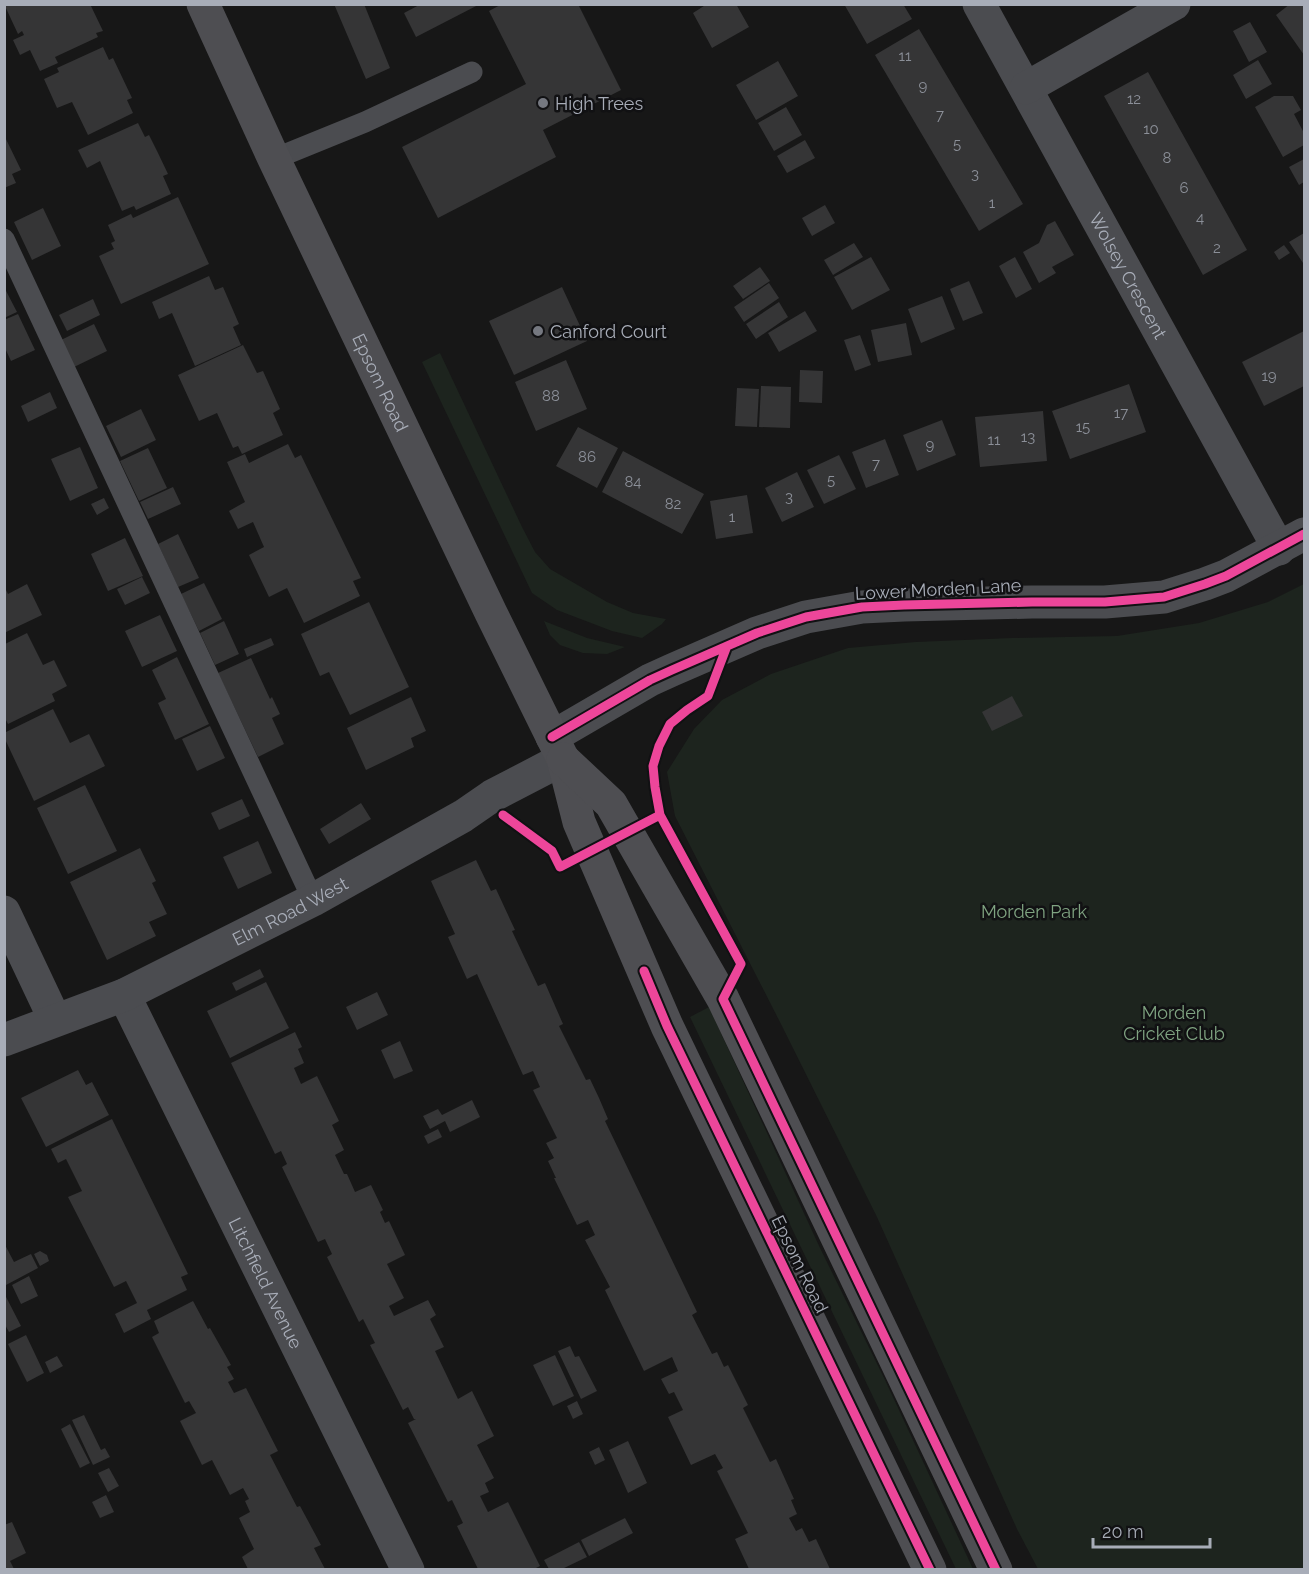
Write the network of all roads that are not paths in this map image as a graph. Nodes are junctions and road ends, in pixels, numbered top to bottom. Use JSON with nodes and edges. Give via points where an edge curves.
{"nodes":[{"id":1,"x":203,"y":4,"type":"edge"},
{"id":2,"x":979,"y":4,"type":"edge"},
{"id":3,"x":1174,"y":4,"type":"edge"},
{"id":4,"x":472,"y":72,"type":"dead end"},
{"id":5,"x":1026,"y":88,"type":"junction"},
{"id":6,"x":274,"y":159,"type":"junction"},
{"id":7,"x":4,"y":239,"type":"edge"},
{"id":8,"x":1292,"y":541,"type":"edge"},
{"id":9,"x":557,"y":748,"type":"junction"},
{"id":10,"x":313,"y":900,"type":"junction"},
{"id":11,"x":4,"y":912,"type":"edge"},
{"id":12,"x":124,"y":996,"type":"junction"},
{"id":13,"x":55,"y":1020,"type":"junction"},
{"id":14,"x":4,"y":1040,"type":"edge"},
{"id":15,"x":408,"y":1569,"type":"edge"},
{"id":16,"x":930,"y":1569,"type":"edge"},
{"id":17,"x":996,"y":1569,"type":"edge"}],
"edges":[{"from":1,"to":6,"type":"highway","name":"Epsom Road"},
{"from":2,"to":5,"type":"street","name":"Wolsey Crescent"},
{"from":3,"to":5,"type":"street"},
{"from":4,"to":6,"type":"lane"},
{"from":5,"to":8,"type":"street","name":"Wolsey Crescent"},
{"from":6,"to":9,"type":"highway","name":"Epsom Road"},
{"from":7,"to":10,"type":"lane"},
{"from":8,"to":9,"type":"street","name":"Lower Morden Lane","via":[[1226,576],[1164,597],[1105,602],[904,604],[806,617],[757,633],[650,680]]},
{"from":9,"to":10,"type":"street","name":"Elm Road West","via":[[463,816]]},
{"from":9,"to":16,"type":"highway","name":"Epsom Road","via":[[579,822],[667,1026]]},
{"from":9,"to":17,"type":"highway","name":"Epsom Road","via":[[611,804],[723,999]]},
{"from":10,"to":12,"type":"street","name":"Elm Road West"},
{"from":11,"to":13,"type":"street"},
{"from":12,"to":13,"type":"street","name":"Elm Road West"},
{"from":12,"to":15,"type":"street","name":"Litchfield Avenue"},
{"from":13,"to":14,"type":"street","name":"Elm Road West"}]}
